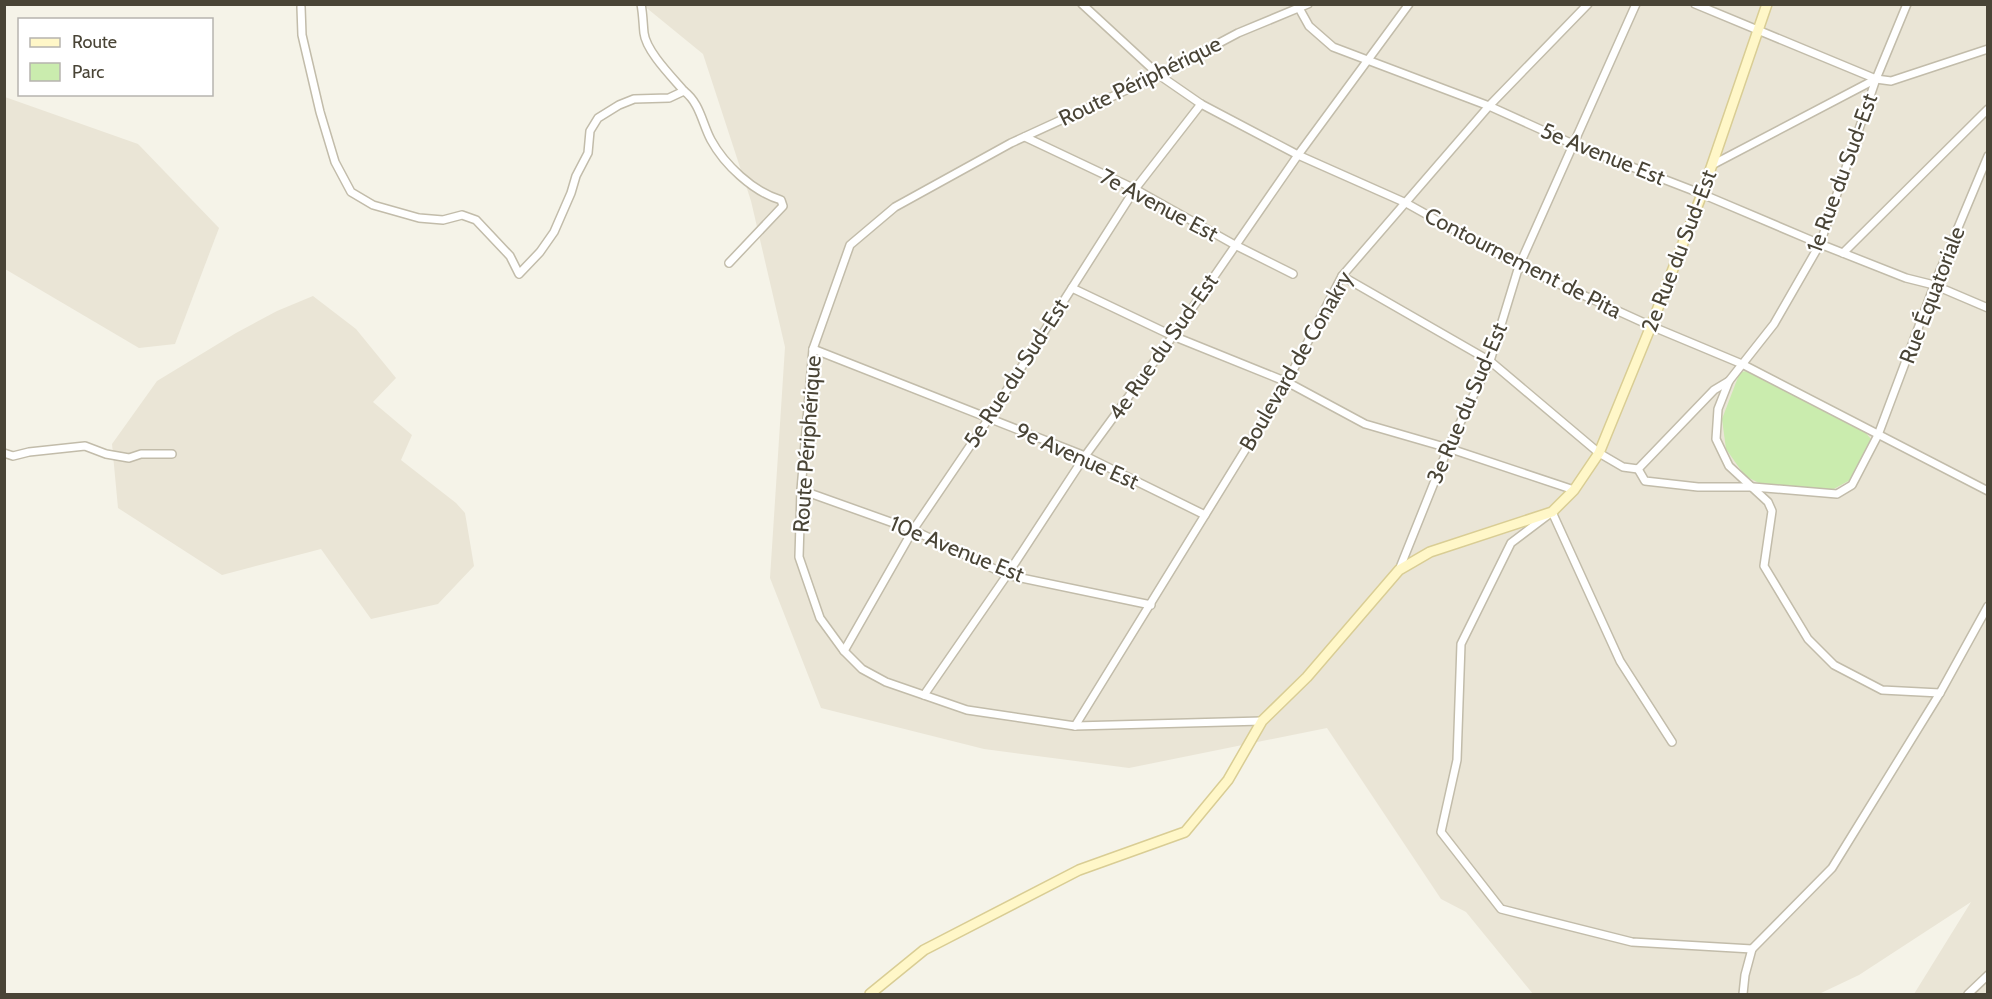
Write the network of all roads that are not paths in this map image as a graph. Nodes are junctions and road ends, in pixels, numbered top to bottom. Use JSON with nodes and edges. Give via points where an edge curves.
{"nodes":[{"id":1,"x":641,"y":4,"type":"edge"},
{"id":2,"x":1082,"y":4,"type":"edge"},
{"id":3,"x":1308,"y":4,"type":"edge"},
{"id":4,"x":1409,"y":4,"type":"edge"},
{"id":5,"x":1588,"y":4,"type":"edge"},
{"id":6,"x":1636,"y":4,"type":"edge"},
{"id":7,"x":1695,"y":4,"type":"edge"},
{"id":8,"x":1767,"y":4,"type":"edge"},
{"id":9,"x":1907,"y":4,"type":"edge"},
{"id":10,"x":301,"y":7,"type":"dead end"},
{"id":11,"x":1299,"y":8,"type":"junction"},
{"id":12,"x":1757,"y":31,"type":"junction"},
{"id":13,"x":1988,"y":49,"type":"edge"},
{"id":14,"x":1369,"y":60,"type":"junction"},
{"id":15,"x":1159,"y":75,"type":"junction"},
{"id":16,"x":1876,"y":79,"type":"junction"},
{"id":17,"x":684,"y":91,"type":"junction"},
{"id":18,"x":1201,"y":104,"type":"junction"},
{"id":19,"x":1490,"y":106,"type":"junction"},
{"id":20,"x":1988,"y":109,"type":"edge"},
{"id":21,"x":1025,"y":137,"type":"junction"},
{"id":22,"x":1575,"y":145,"type":"junction"},
{"id":23,"x":1298,"y":155,"type":"junction"},
{"id":24,"x":1988,"y":156,"type":"edge"},
{"id":25,"x":1712,"y":165,"type":"junction"},
{"id":26,"x":1135,"y":189,"type":"junction"},
{"id":27,"x":1702,"y":194,"type":"junction"},
{"id":28,"x":1406,"y":203,"type":"junction"},
{"id":29,"x":1820,"y":244,"type":"junction"},
{"id":30,"x":1235,"y":245,"type":"junction"},
{"id":31,"x":1843,"y":254,"type":"junction"},
{"id":32,"x":729,"y":263,"type":"dead end"},
{"id":33,"x":1520,"y":266,"type":"junction"},
{"id":34,"x":1293,"y":274,"type":"dead end"},
{"id":35,"x":1342,"y":276,"type":"junction"},
{"id":36,"x":1934,"y":285,"type":"junction"},
{"id":37,"x":1072,"y":288,"type":"junction"},
{"id":38,"x":1988,"y":308,"type":"edge"},
{"id":39,"x":1651,"y":326,"type":"junction"},
{"id":40,"x":1173,"y":336,"type":"junction"},
{"id":41,"x":813,"y":349,"type":"junction"},
{"id":42,"x":1490,"y":361,"type":"junction"},
{"id":43,"x":1742,"y":364,"type":"junction"},
{"id":44,"x":1729,"y":381,"type":"junction"},
{"id":45,"x":1287,"y":382,"type":"junction"},
{"id":46,"x":989,"y":418,"type":"junction"},
{"id":47,"x":1878,"y":435,"type":"junction"},
{"id":48,"x":1448,"y":448,"type":"junction"},
{"id":49,"x":4,"y":453,"type":"edge"},
{"id":50,"x":172,"y":453,"type":"dead end"},
{"id":51,"x":1599,"y":453,"type":"junction"},
{"id":52,"x":1085,"y":456,"type":"junction"},
{"id":53,"x":1638,"y":469,"type":"junction"},
{"id":54,"x":1753,"y":487,"type":"junction"},
{"id":55,"x":801,"y":490,"type":"junction"},
{"id":56,"x":1574,"y":490,"type":"junction"},
{"id":57,"x":1988,"y":491,"type":"edge"},
{"id":58,"x":1552,"y":512,"type":"junction"},
{"id":59,"x":1205,"y":515,"type":"junction"},
{"id":60,"x":913,"y":530,"type":"junction"},
{"id":61,"x":1399,"y":570,"type":"junction"},
{"id":62,"x":1007,"y":575,"type":"junction"},
{"id":63,"x":1151,"y":605,"type":"junction"},
{"id":64,"x":1988,"y":606,"type":"edge"},
{"id":65,"x":844,"y":651,"type":"junction"},
{"id":66,"x":1940,"y":693,"type":"junction"},
{"id":67,"x":924,"y":695,"type":"junction"},
{"id":68,"x":1262,"y":721,"type":"junction"},
{"id":69,"x":1075,"y":726,"type":"junction"},
{"id":70,"x":1672,"y":742,"type":"dead end"},
{"id":71,"x":1752,"y":949,"type":"junction"},
{"id":72,"x":1988,"y":975,"type":"edge"},
{"id":73,"x":870,"y":994,"type":"edge"},
{"id":74,"x":1743,"y":994,"type":"edge"},
{"id":75,"x":1968,"y":994,"type":"edge"}],
"edges":[{"from":1,"to":17,"type":"street","via":[[647,44]]},
{"from":2,"to":15,"type":"street","name":"Contournement de Pita"},
{"from":3,"to":11,"type":"street","name":"Route Périphérique"},
{"from":4,"to":14,"type":"street","name":"4e Rue du Sud-Est"},
{"from":5,"to":19,"type":"street","name":"Boulevard de Conakry"},
{"from":6,"to":22,"type":"street","name":"3e Rue du Sud-Est"},
{"from":7,"to":12,"type":"street"},
{"from":8,"to":12,"type":"street","name":"2e Rue du Sud-Est"},
{"from":9,"to":16,"type":"street","name":"1e Rue du Sud-Est"},
{"from":10,"to":17,"type":"street","via":[[302,35],[320,112],[335,162],[351,192],[373,205],[419,218],[443,220],[462,215],[476,220],[510,256],[519,274],[554,232],[588,153],[590,131],[598,118],[634,99],[669,98]]},
{"from":11,"to":14,"type":"street","name":"5e Avenue Est","via":[[1309,26],[1333,47]]},
{"from":11,"to":15,"type":"street","name":"Route Périphérique","via":[[1238,33]]},
{"from":12,"to":16,"type":"street"},
{"from":12,"to":25,"type":"street","name":"2e Rue du Sud-Est"},
{"from":13,"to":16,"type":"street","via":[[1892,81]]},
{"from":14,"to":19,"type":"street","name":"5e Avenue Est"},
{"from":14,"to":23,"type":"street","name":"4e Rue du Sud-Est"},
{"from":15,"to":18,"type":"street","name":"Contournement de Pita"},
{"from":15,"to":21,"type":"street","name":"Route Périphérique"},
{"from":16,"to":25,"type":"street"},
{"from":16,"to":29,"type":"street","name":"1e Rue du Sud-Est"},
{"from":17,"to":32,"type":"street","via":[[700,113],[711,140],[731,166],[763,192],[781,200],[783,206]]},
{"from":18,"to":23,"type":"street","name":"Contournement de Pita"},
{"from":18,"to":26,"type":"street","name":"5e Rue du Sud-Est"},
{"from":19,"to":22,"type":"street","name":"5e Avenue Est"},
{"from":19,"to":28,"type":"street","name":"Boulevard de Conakry"},
{"from":20,"to":31,"type":"street"},
{"from":21,"to":26,"type":"street","name":"7e Avenue Est"},
{"from":21,"to":41,"type":"street","name":"Route Périphérique","via":[[895,207],[850,244]]},
{"from":22,"to":27,"type":"street","name":"5e Avenue Est"},
{"from":22,"to":33,"type":"street","name":"3e Rue du Sud-Est"},
{"from":23,"to":28,"type":"street","name":"Contournement de Pita"},
{"from":23,"to":30,"type":"street","name":"4e Rue du Sud-Est"},
{"from":24,"to":36,"type":"street","name":"Rue Équatoriale"},
{"from":25,"to":27,"type":"street","name":"2e Rue du Sud-Est"},
{"from":26,"to":30,"type":"street","name":"7e Avenue Est"},
{"from":26,"to":37,"type":"street","name":"5e Rue du Sud-Est"},
{"from":27,"to":29,"type":"street","name":"5e Avenue Est"},
{"from":27,"to":39,"type":"street","name":"2e Rue du Sud-Est"},
{"from":28,"to":33,"type":"street","name":"Contournement de Pita"},
{"from":28,"to":35,"type":"street","name":"Boulevard de Conakry"},
{"from":29,"to":31,"type":"street","name":"5e Avenue Est"},
{"from":29,"to":43,"type":"street","name":"1e Rue du Sud-Est","via":[[1774,324]]},
{"from":30,"to":34,"type":"street","name":"7e Avenue Est"},
{"from":30,"to":40,"type":"street","name":"4e Rue du Sud-Est"},
{"from":31,"to":36,"type":"street","name":"5e Avenue Est"},
{"from":33,"to":39,"type":"street","name":"Contournement de Pita"},
{"from":33,"to":42,"type":"street","name":"3e Rue du Sud-Est"},
{"from":35,"to":42,"type":"street"},
{"from":35,"to":45,"type":"street","name":"Boulevard de Conakry"},
{"from":36,"to":38,"type":"street","name":"5e Avenue Est"},
{"from":36,"to":47,"type":"street","name":"Rue Équatoriale"},
{"from":37,"to":40,"type":"street"},
{"from":37,"to":46,"type":"street","name":"5e Rue du Sud-Est"},
{"from":39,"to":43,"type":"street","name":"Contournement de Pita"},
{"from":39,"to":51,"type":"street","name":"2e Rue du Sud-Est"},
{"from":40,"to":45,"type":"street"},
{"from":40,"to":52,"type":"street","name":"4e Rue du Sud-Est"},
{"from":41,"to":46,"type":"street","name":"9e Avenue Est"},
{"from":41,"to":55,"type":"street","name":"Route Périphérique"},
{"from":42,"to":48,"type":"street","name":"3e Rue du Sud-Est"},
{"from":42,"to":51,"type":"street"},
{"from":43,"to":44,"type":"street","name":"1e Rue du Sud-Est"},
{"from":43,"to":47,"type":"street","name":"Contournement de Pita"},
{"from":44,"to":53,"type":"street","via":[[1714,390]]},
{"from":44,"to":54,"type":"street","name":"1e Rue du Sud-Est","via":[[1718,409],[1716,439],[1729,466]]},
{"from":45,"to":48,"type":"street","via":[[1365,424]]},
{"from":45,"to":59,"type":"street","name":"Boulevard de Conakry"},
{"from":46,"to":52,"type":"street","name":"9e Avenue Est"},
{"from":46,"to":60,"type":"street","name":"5e Rue du Sud-Est"},
{"from":47,"to":54,"type":"street","name":"Rue Équatoriale","via":[[1852,485],[1837,494]]},
{"from":47,"to":57,"type":"street","name":"Contournement de Pita"},
{"from":48,"to":56,"type":"street"},
{"from":48,"to":61,"type":"street","name":"3e Rue du Sud-Est"},
{"from":49,"to":50,"type":"street","via":[[13,456],[85,446],[129,458]]},
{"from":51,"to":53,"type":"street","via":[[1623,467]]},
{"from":51,"to":56,"type":"street","name":"2e Rue du Sud-Est"},
{"from":52,"to":59,"type":"street","name":"9e Avenue Est"},
{"from":52,"to":62,"type":"street","name":"4e Rue du Sud-Est"},
{"from":53,"to":54,"type":"street","name":"Rue Équatoriale","via":[[1645,481],[1698,488]]},
{"from":54,"to":66,"type":"street","name":"1e Rue du Sud-Est","via":[[1772,511],[1764,566],[1808,639],[1834,665],[1881,690]]},
{"from":55,"to":60,"type":"street","name":"10e Avenue Est"},
{"from":55,"to":65,"type":"street","name":"Route Périphérique","via":[[800,557],[820,618]]},
{"from":56,"to":58,"type":"street","name":"2e Rue du Sud-Est"},
{"from":58,"to":61,"type":"street","via":[[1430,552]]},
{"from":58,"to":70,"type":"street","via":[[1620,661]]},
{"from":58,"to":71,"type":"street","via":[[1511,543],[1461,644],[1457,760],[1441,832],[1501,909],[1632,942]]},
{"from":59,"to":63,"type":"street","name":"Boulevard de Conakry"},
{"from":60,"to":62,"type":"street","name":"10e Avenue Est"},
{"from":60,"to":65,"type":"street","name":"5e Rue du Sud-Est"},
{"from":61,"to":68,"type":"street","via":[[1308,677]]},
{"from":62,"to":63,"type":"street","name":"10e Avenue Est"},
{"from":62,"to":67,"type":"street","name":"4e Rue du Sud-Est"},
{"from":63,"to":69,"type":"street","name":"Boulevard de Conakry"},
{"from":64,"to":66,"type":"street"},
{"from":65,"to":67,"type":"street","name":"Route Périphérique","via":[[862,669]]},
{"from":66,"to":71,"type":"street","via":[[1832,868]]},
{"from":67,"to":69,"type":"street","name":"Route Périphérique","via":[[967,710]]},
{"from":68,"to":69,"type":"street","name":"Route Périphérique"},
{"from":68,"to":73,"type":"street","via":[[1228,780],[1185,832],[1079,870],[934,944]]},
{"from":71,"to":74,"type":"street"},
{"from":72,"to":75,"type":"street"}]}
